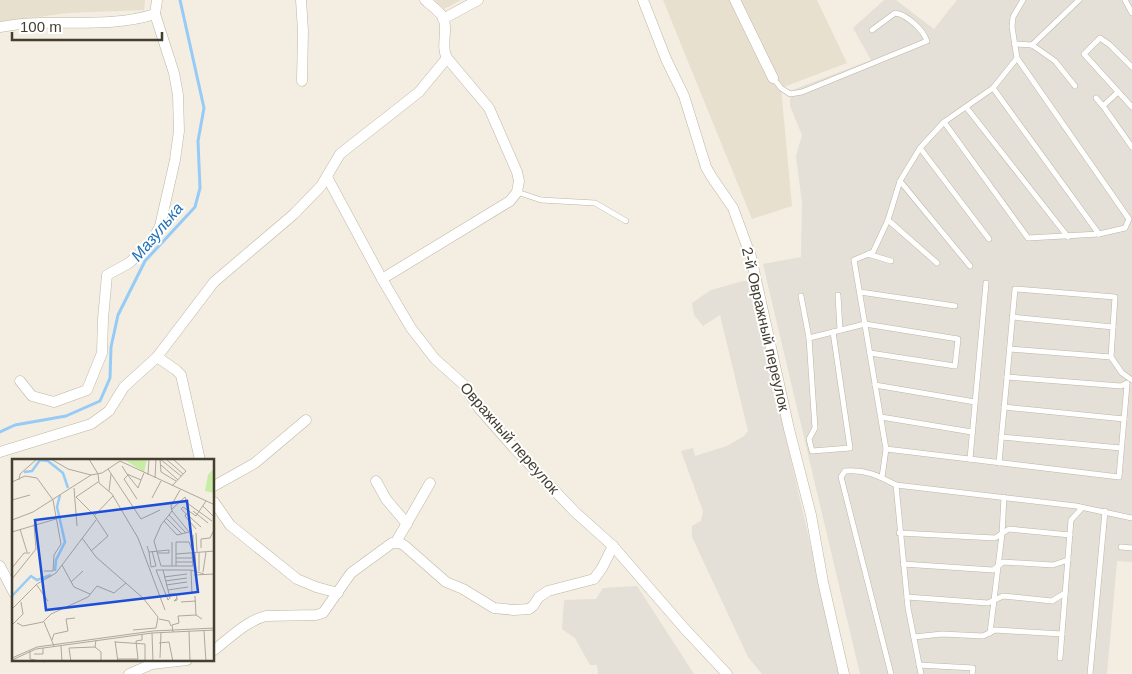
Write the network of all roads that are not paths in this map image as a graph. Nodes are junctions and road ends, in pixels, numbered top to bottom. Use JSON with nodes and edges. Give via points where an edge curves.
{"nodes":[{"id":1,"x":157,"y":0,"type":"edge"},
{"id":2,"x":301,"y":0,"type":"edge"},
{"id":3,"x":425,"y":0,"type":"edge"},
{"id":4,"x":478,"y":0,"type":"edge"},
{"id":5,"x":643,"y":0,"type":"edge"},
{"id":6,"x":735,"y":0,"type":"edge"},
{"id":7,"x":1023,"y":0,"type":"edge"},
{"id":8,"x":1079,"y":0,"type":"edge"},
{"id":9,"x":1125,"y":0,"type":"edge"},
{"id":10,"x":1132,"y":12,"type":"edge"},
{"id":11,"x":155,"y":14,"type":"junction"},
{"id":12,"x":443,"y":19,"type":"junction"},
{"id":13,"x":0,"y":27,"type":"edge"},
{"id":14,"x":872,"y":30,"type":"dead end"},
{"id":15,"x":1014,"y":44,"type":"junction"},
{"id":16,"x":1032,"y":46,"type":"junction"},
{"id":17,"x":447,"y":58,"type":"junction"},
{"id":18,"x":1017,"y":58,"type":"junction"},
{"id":19,"x":1132,"y":67,"type":"edge"},
{"id":20,"x":774,"y":78,"type":"joint"},
{"id":21,"x":302,"y":81,"type":"dead end"},
{"id":22,"x":1074,"y":86,"type":"dead end"},
{"id":23,"x":993,"y":88,"type":"junction"},
{"id":24,"x":1118,"y":92,"type":"junction"},
{"id":25,"x":1096,"y":98,"type":"dead end"},
{"id":26,"x":966,"y":106,"type":"junction"},
{"id":27,"x":1103,"y":106,"type":"junction"},
{"id":28,"x":1132,"y":107,"type":"edge"},
{"id":29,"x":944,"y":122,"type":"junction"},
{"id":30,"x":1132,"y":147,"type":"edge"},
{"id":31,"x":920,"y":148,"type":"junction"},
{"id":32,"x":327,"y":177,"type":"junction"},
{"id":33,"x":900,"y":181,"type":"junction"},
{"id":34,"x":518,"y":192,"type":"junction"},
{"id":35,"x":888,"y":220,"type":"junction"},
{"id":36,"x":626,"y":221,"type":"dead end"},
{"id":37,"x":1099,"y":234,"type":"junction"},
{"id":38,"x":1068,"y":237,"type":"junction"},
{"id":39,"x":989,"y":239,"type":"dead end"},
{"id":40,"x":868,"y":254,"type":"junction"},
{"id":41,"x":891,"y":261,"type":"dead end"},
{"id":42,"x":937,"y":263,"type":"dead end"},
{"id":43,"x":970,"y":266,"type":"dead end"},
{"id":44,"x":382,"y":279,"type":"junction"},
{"id":45,"x":986,"y":283,"type":"dead end"},
{"id":46,"x":860,"y":292,"type":"junction"},
{"id":47,"x":838,"y":295,"type":"dead end"},
{"id":48,"x":801,"y":296,"type":"dead end"},
{"id":49,"x":956,"y":306,"type":"dead end"},
{"id":50,"x":1012,"y":317,"type":"junction"},
{"id":51,"x":865,"y":324,"type":"junction"},
{"id":52,"x":1113,"y":326,"type":"junction"},
{"id":53,"x":840,"y":330,"type":"junction"},
{"id":54,"x":833,"y":332,"type":"junction"},
{"id":55,"x":809,"y":338,"type":"junction"},
{"id":56,"x":1010,"y":349,"type":"junction"},
{"id":57,"x":870,"y":353,"type":"junction"},
{"id":58,"x":157,"y":357,"type":"junction"},
{"id":59,"x":1111,"y":358,"type":"junction"},
{"id":60,"x":1008,"y":377,"type":"junction"},
{"id":61,"x":20,"y":381,"type":"dead end"},
{"id":62,"x":1130,"y":382,"type":"edge"},
{"id":63,"x":875,"y":385,"type":"junction"},
{"id":64,"x":975,"y":402,"type":"junction"},
{"id":65,"x":1004,"y":407,"type":"junction"},
{"id":66,"x":880,"y":417,"type":"junction"},
{"id":67,"x":1124,"y":419,"type":"junction"},
{"id":68,"x":306,"y":420,"type":"dead end"},
{"id":69,"x":972,"y":432,"type":"junction"},
{"id":70,"x":1002,"y":437,"type":"junction"},
{"id":71,"x":1121,"y":448,"type":"junction"},
{"id":72,"x":886,"y":449,"type":"junction"},
{"id":73,"x":0,"y":452,"type":"edge"},
{"id":74,"x":200,"y":459,"type":"edge"},
{"id":75,"x":970,"y":459,"type":"junction"},
{"id":76,"x":999,"y":462,"type":"junction"},
{"id":77,"x":882,"y":477,"type":"junction"},
{"id":78,"x":376,"y":480,"type":"dead end"},
{"id":79,"x":430,"y":483,"type":"dead end"},
{"id":80,"x":215,"y":485,"type":"edge"},
{"id":81,"x":896,"y":485,"type":"junction"},
{"id":82,"x":1004,"y":498,"type":"junction"},
{"id":83,"x":215,"y":503,"type":"edge"},
{"id":84,"x":1082,"y":508,"type":"junction"},
{"id":85,"x":1105,"y":511,"type":"junction"},
{"id":86,"x":1132,"y":518,"type":"edge"},
{"id":87,"x":407,"y":524,"type":"junction"},
{"id":88,"x":900,"y":533,"type":"junction"},
{"id":89,"x":1002,"y":534,"type":"junction"},
{"id":90,"x":1070,"y":535,"type":"junction"},
{"id":91,"x":396,"y":542,"type":"junction"},
{"id":92,"x":613,"y":546,"type":"junction"},
{"id":93,"x":1121,"y":547,"type":"dead end"},
{"id":94,"x":1132,"y":548,"type":"edge"},
{"id":95,"x":1068,"y":560,"type":"junction"},
{"id":96,"x":903,"y":564,"type":"junction"},
{"id":97,"x":0,"y":566,"type":"edge"},
{"id":98,"x":998,"y":567,"type":"junction"},
{"id":99,"x":12,"y":589,"type":"edge"},
{"id":100,"x":338,"y":593,"type":"junction"},
{"id":101,"x":1065,"y":593,"type":"junction"},
{"id":102,"x":906,"y":597,"type":"junction"},
{"id":103,"x":994,"y":600,"type":"junction"},
{"id":104,"x":990,"y":633,"type":"junction"},
{"id":105,"x":1062,"y":634,"type":"junction"},
{"id":106,"x":914,"y":637,"type":"junction"},
{"id":107,"x":215,"y":649,"type":"edge"},
{"id":108,"x":1060,"y":658,"type":"dead end"},
{"id":109,"x":169,"y":662,"type":"edge"},
{"id":110,"x":919,"y":665,"type":"junction"},
{"id":111,"x":129,"y":674,"type":"edge"},
{"id":112,"x":727,"y":674,"type":"edge"},
{"id":113,"x":844,"y":674,"type":"edge"},
{"id":114,"x":891,"y":674,"type":"edge"},
{"id":115,"x":921,"y":674,"type":"edge"},
{"id":116,"x":972,"y":674,"type":"edge"},
{"id":117,"x":1090,"y":674,"type":"edge"}],
"edges":[{"from":1,"to":11,"type":"street"},
{"from":2,"to":21,"type":"street"},
{"from":3,"to":12,"type":"street"},
{"from":4,"to":12,"type":"street"},
{"from":5,"to":113,"type":"street","name":"2-й Овражный переулок","via":[[684,96],[706,167],[733,208],[752,257],[789,429],[812,515]]},
{"from":6,"to":20,"type":"street"},
{"from":7,"to":15,"type":"lane","via":[[1013,17]]},
{"from":8,"to":16,"type":"lane"},
{"from":9,"to":10,"type":"lane"},
{"from":11,"to":13,"type":"street","via":[[126,22],[53,22]]},
{"from":11,"to":61,"type":"street","via":[[174,73],[179,131],[160,226],[151,243],[129,263],[108,275],[102,353],[88,390],[54,402],[32,396]]},
{"from":12,"to":17,"type":"street"},
{"from":14,"to":20,"type":"lane","via":[[895,13],[902,14],[924,34],[927,41],[802,92],[790,94]]},
{"from":15,"to":16,"type":"lane"},
{"from":15,"to":18,"type":"lane"},
{"from":16,"to":22,"type":"lane","via":[[1055,61]]},
{"from":17,"to":32,"type":"street","via":[[419,92],[340,154]]},
{"from":17,"to":34,"type":"street","via":[[489,108],[517,172]]},
{"from":18,"to":23,"type":"lane"},
{"from":18,"to":37,"type":"lane","via":[[1129,219],[1125,228]]},
{"from":19,"to":24,"type":"lane","via":[[1100,38],[1084,54]]},
{"from":23,"to":26,"type":"lane"},
{"from":23,"to":37,"type":"lane"},
{"from":24,"to":27,"type":"lane"},
{"from":24,"to":28,"type":"lane"},
{"from":25,"to":27,"type":"lane"},
{"from":26,"to":29,"type":"lane"},
{"from":26,"to":38,"type":"lane"},
{"from":27,"to":30,"type":"lane"},
{"from":29,"to":31,"type":"lane"},
{"from":29,"to":38,"type":"lane","via":[[1028,238]]},
{"from":31,"to":33,"type":"lane"},
{"from":31,"to":39,"type":"lane"},
{"from":32,"to":44,"type":"street","name":"Овражный переулок"},
{"from":32,"to":58,"type":"street","via":[[294,214],[214,282]]},
{"from":33,"to":35,"type":"lane"},
{"from":33,"to":43,"type":"lane"},
{"from":34,"to":36,"type":"lane","via":[[541,200],[595,203]]},
{"from":34,"to":44,"type":"street","via":[[510,201]]},
{"from":35,"to":40,"type":"lane","via":[[873,252]]},
{"from":35,"to":42,"type":"lane"},
{"from":37,"to":38,"type":"lane"},
{"from":40,"to":41,"type":"lane"},
{"from":40,"to":46,"type":"lane","via":[[854,260]]},
{"from":44,"to":92,"type":"street","name":"Овражный переулок","via":[[411,328],[435,359],[463,384],[514,448]]},
{"from":45,"to":64,"type":"lane"},
{"from":46,"to":49,"type":"lane"},
{"from":46,"to":51,"type":"lane"},
{"from":47,"to":53,"type":"lane"},
{"from":48,"to":55,"type":"lane"},
{"from":50,"to":52,"type":"lane"},
{"from":50,"to":52,"type":"lane","via":[[1014,289],[1106,297],[1115,298]]},
{"from":50,"to":56,"type":"lane"},
{"from":51,"to":53,"type":"lane"},
{"from":51,"to":57,"type":"lane"},
{"from":51,"to":57,"type":"lane","via":[[958,339],[955,366]]},
{"from":52,"to":59,"type":"lane"},
{"from":53,"to":54,"type":"lane"},
{"from":54,"to":55,"type":"lane"},
{"from":54,"to":55,"type":"lane","via":[[850,448],[812,451],[809,439],[815,428]]},
{"from":56,"to":59,"type":"lane"},
{"from":56,"to":60,"type":"lane"},
{"from":57,"to":63,"type":"lane"},
{"from":58,"to":73,"type":"street","via":[[124,387],[109,411],[91,424]]},
{"from":58,"to":74,"type":"street","via":[[181,375]]},
{"from":59,"to":62,"type":"lane"},
{"from":60,"to":62,"type":"lane","via":[[1121,386]]},
{"from":60,"to":65,"type":"lane"},
{"from":62,"to":67,"type":"lane"},
{"from":63,"to":64,"type":"lane"},
{"from":63,"to":66,"type":"lane"},
{"from":64,"to":69,"type":"lane"},
{"from":65,"to":67,"type":"lane"},
{"from":65,"to":70,"type":"lane"},
{"from":66,"to":69,"type":"lane"},
{"from":66,"to":72,"type":"lane"},
{"from":67,"to":71,"type":"lane"},
{"from":68,"to":80,"type":"street","via":[[255,463]]},
{"from":69,"to":75,"type":"lane"},
{"from":70,"to":71,"type":"lane"},
{"from":70,"to":76,"type":"lane"},
{"from":71,"to":76,"type":"lane","via":[[1119,477]]},
{"from":72,"to":75,"type":"lane"},
{"from":72,"to":77,"type":"lane"},
{"from":75,"to":76,"type":"lane"},
{"from":77,"to":81,"type":"lane"},
{"from":77,"to":114,"type":"lane","via":[[856,470],[841,476]]},
{"from":78,"to":87,"type":"street","via":[[386,499]]},
{"from":79,"to":87,"type":"street"},
{"from":81,"to":82,"type":"lane"},
{"from":81,"to":88,"type":"lane"},
{"from":82,"to":84,"type":"lane"},
{"from":82,"to":89,"type":"lane"},
{"from":83,"to":100,"type":"street","via":[[230,525],[297,579]]},
{"from":84,"to":85,"type":"lane"},
{"from":84,"to":90,"type":"lane","via":[[1071,520]]},
{"from":85,"to":86,"type":"lane"},
{"from":85,"to":117,"type":"lane"},
{"from":87,"to":91,"type":"street"},
{"from":88,"to":89,"type":"lane","via":[[995,538]]},
{"from":88,"to":96,"type":"lane"},
{"from":89,"to":90,"type":"lane","via":[[1009,530]]},
{"from":89,"to":98,"type":"lane"},
{"from":90,"to":95,"type":"lane"},
{"from":91,"to":92,"type":"street","via":[[406,546],[446,582],[494,608],[514,610],[528,609],[548,591],[594,579]]},
{"from":91,"to":100,"type":"street","via":[[357,568]]},
{"from":92,"to":112,"type":"street","name":"Овражный переулок"},
{"from":93,"to":94,"type":"lane"},
{"from":95,"to":98,"type":"lane","via":[[1053,565],[1004,562]]},
{"from":95,"to":101,"type":"lane"},
{"from":96,"to":98,"type":"lane","via":[[993,570]]},
{"from":96,"to":102,"type":"lane"},
{"from":97,"to":99,"type":"street"},
{"from":98,"to":103,"type":"lane"},
{"from":100,"to":107,"type":"street","via":[[323,613],[258,618]]},
{"from":101,"to":103,"type":"lane","via":[[1052,601],[1003,596]]},
{"from":101,"to":105,"type":"lane"},
{"from":102,"to":103,"type":"lane","via":[[988,603]]},
{"from":102,"to":106,"type":"lane"},
{"from":103,"to":104,"type":"lane"},
{"from":104,"to":105,"type":"lane","via":[[995,630]]},
{"from":104,"to":106,"type":"lane","via":[[983,636],[942,634]]},
{"from":105,"to":108,"type":"lane"},
{"from":106,"to":110,"type":"lane"},
{"from":109,"to":111,"type":"street","via":[[152,664]]},
{"from":110,"to":115,"type":"lane"},
{"from":110,"to":116,"type":"lane","via":[[973,668]]}]}
